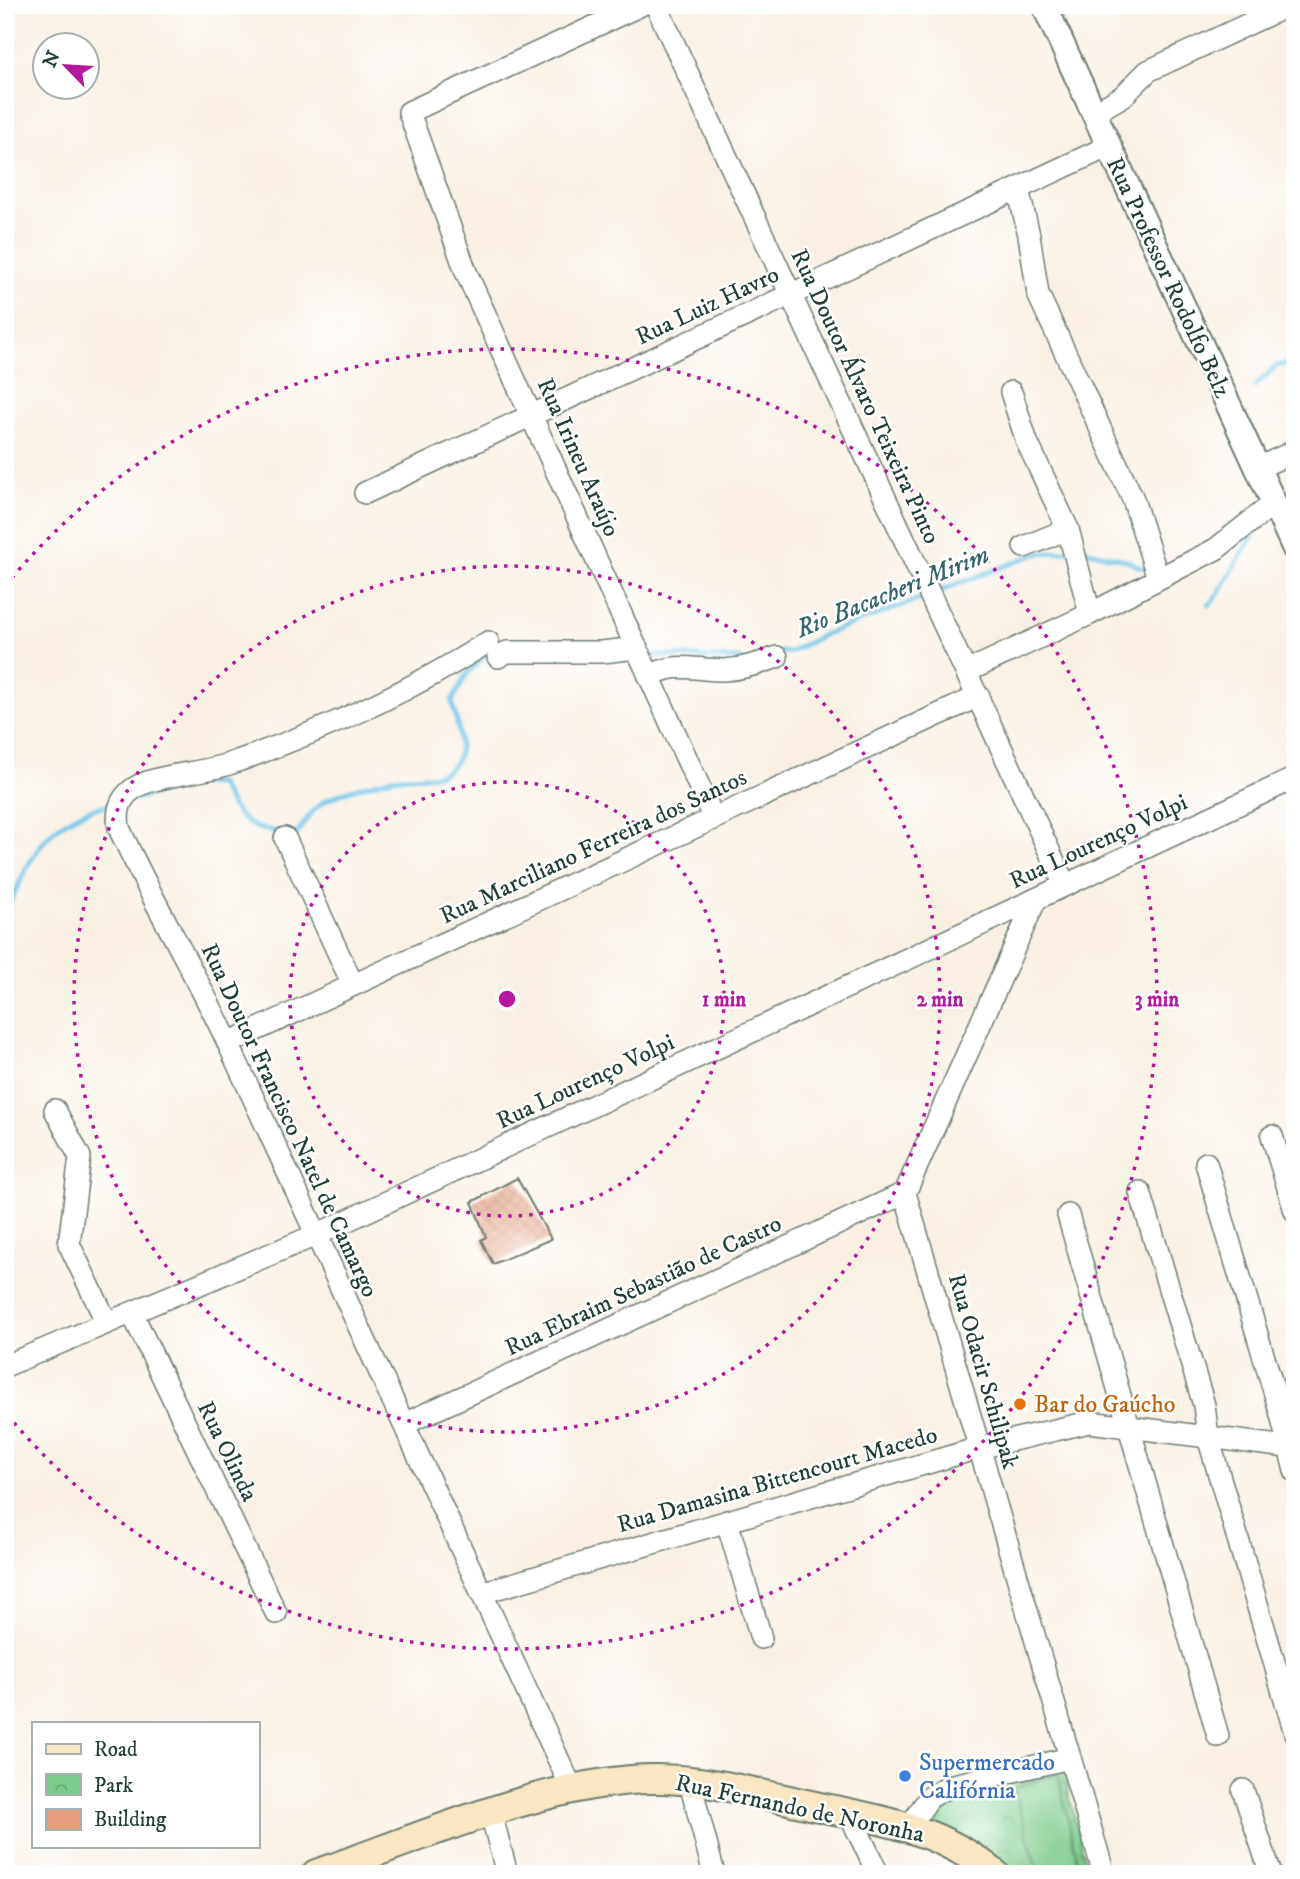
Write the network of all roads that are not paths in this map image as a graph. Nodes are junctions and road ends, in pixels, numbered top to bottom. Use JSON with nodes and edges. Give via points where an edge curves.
{"nodes":[{"id":1,"x":641,"y":5,"type":"edge"},
{"id":2,"x":656,"y":5,"type":"edge"},
{"id":3,"x":1044,"y":5,"type":"edge"},
{"id":4,"x":1289,"y":5,"type":"edge"},
{"id":5,"x":1094,"y":113,"type":"junction"},
{"id":6,"x":1109,"y":146,"type":"junction"},
{"id":7,"x":1018,"y":189,"type":"junction"},
{"id":8,"x":790,"y":295,"type":"junction"},
{"id":9,"x":1011,"y":392,"type":"dead end"},
{"id":10,"x":531,"y":415,"type":"junction"},
{"id":11,"x":1295,"y":451,"type":"edge"},
{"id":12,"x":1258,"y":468,"type":"junction"},
{"id":13,"x":365,"y":493,"type":"dead end"},
{"id":14,"x":1274,"y":503,"type":"junction"},
{"id":15,"x":1068,"y":529,"type":"junction"},
{"id":16,"x":1024,"y":547,"type":"dead end"},
{"id":17,"x":1295,"y":549,"type":"edge"},
{"id":18,"x":1158,"y":578,"type":"junction"},
{"id":19,"x":1090,"y":614,"type":"junction"},
{"id":20,"x":637,"y":648,"type":"junction"},
{"id":21,"x":776,"y":657,"type":"dead end"},
{"id":22,"x":968,"y":671,"type":"junction"},
{"id":23,"x":649,"y":676,"type":"junction"},
{"id":24,"x":979,"y":696,"type":"junction"},
{"id":25,"x":1295,"y":778,"type":"edge"},
{"id":26,"x":714,"y":818,"type":"junction"},
{"id":27,"x":285,"y":838,"type":"dead end"},
{"id":28,"x":1065,"y":886,"type":"junction"},
{"id":29,"x":1036,"y":899,"type":"junction"},
{"id":30,"x":354,"y":985,"type":"junction"},
{"id":31,"x":228,"y":1043,"type":"junction"},
{"id":32,"x":55,"y":1110,"type":"dead end"},
{"id":33,"x":1272,"y":1136,"type":"dead end"},
{"id":34,"x":1206,"y":1163,"type":"dead end"},
{"id":35,"x":1140,"y":1192,"type":"dead end"},
{"id":36,"x":905,"y":1193,"type":"junction"},
{"id":37,"x":1295,"y":1211,"type":"edge"},
{"id":38,"x":1068,"y":1215,"type":"dead end"},
{"id":39,"x":316,"y":1235,"type":"junction"},
{"id":40,"x":132,"y":1313,"type":"junction"},
{"id":41,"x":107,"y":1323,"type":"junction"},
{"id":42,"x":5,"y":1366,"type":"edge"},
{"id":43,"x":404,"y":1424,"type":"junction"},
{"id":44,"x":1129,"y":1427,"type":"junction"},
{"id":45,"x":1208,"y":1437,"type":"junction"},
{"id":46,"x":979,"y":1448,"type":"junction"},
{"id":47,"x":1293,"y":1448,"type":"edge"},
{"id":48,"x":1295,"y":1471,"type":"edge"},
{"id":49,"x":727,"y":1521,"type":"junction"},
{"id":50,"x":481,"y":1592,"type":"junction"},
{"id":51,"x":276,"y":1613,"type":"dead end"},
{"id":52,"x":761,"y":1638,"type":"dead end"},
{"id":53,"x":1295,"y":1733,"type":"edge"},
{"id":54,"x":1219,"y":1736,"type":"dead end"},
{"id":55,"x":1070,"y":1758,"type":"junction"},
{"id":56,"x":690,"y":1782,"type":"junction"},
{"id":57,"x":572,"y":1789,"type":"junction"},
{"id":58,"x":1243,"y":1790,"type":"dead end"},
{"id":59,"x":491,"y":1813,"type":"junction"},
{"id":60,"x":849,"y":1813,"type":"junction"},
{"id":61,"x":909,"y":1827,"type":"junction"},
{"id":62,"x":316,"y":1874,"type":"edge"},
{"id":63,"x":507,"y":1874,"type":"edge"},
{"id":64,"x":714,"y":1874,"type":"edge"},
{"id":65,"x":878,"y":1874,"type":"edge"},
{"id":66,"x":995,"y":1874,"type":"edge"},
{"id":67,"x":1104,"y":1874,"type":"edge"},
{"id":68,"x":1271,"y":1874,"type":"edge"}],
"edges":[{"from":1,"to":10,"type":"street","name":"Rua Irineu Araújo","via":[[409,111],[466,272]]},
{"from":2,"to":8,"type":"street","name":"Rua Doutor Álvaro Teixeira Pinto"},
{"from":3,"to":5,"type":"street","name":"Rua Professor Rodolfo Belz"},
{"from":4,"to":5,"type":"street","via":[[1147,71],[1123,96]]},
{"from":5,"to":6,"type":"street","name":"Rua Professor Rodolfo Belz"},
{"from":6,"to":7,"type":"street","name":"Rua Luiz Havro"},
{"from":6,"to":12,"type":"street","name":"Rua Professor Rodolfo Belz"},
{"from":7,"to":8,"type":"street","name":"Rua Luiz Havro"},
{"from":7,"to":18,"type":"street","via":[[1038,294],[1133,499]]},
{"from":8,"to":10,"type":"street","name":"Rua Luiz Havro"},
{"from":8,"to":22,"type":"street","name":"Rua Doutor Álvaro Teixeira Pinto"},
{"from":9,"to":15,"type":"street","via":[[1032,454]]},
{"from":10,"to":13,"type":"street","name":"Rua Luiz Havro"},
{"from":10,"to":20,"type":"street","name":"Rua Irineu Araújo"},
{"from":11,"to":12,"type":"street"},
{"from":12,"to":14,"type":"street","name":"Rua Professor Rodolfo Belz"},
{"from":14,"to":17,"type":"street","name":"Rua Professor Rodolfo Belz"},
{"from":14,"to":18,"type":"street","via":[[1216,549]]},
{"from":15,"to":16,"type":"street"},
{"from":15,"to":19,"type":"street"},
{"from":18,"to":19,"type":"street"},
{"from":19,"to":22,"type":"street"},
{"from":20,"to":23,"type":"street","name":"Rua Irineu Araújo"},
{"from":20,"to":31,"type":"street","name":"Rua Doutor Francisco Natel de Camargo","via":[[602,652],[493,650],[331,723],[213,769],[146,783],[126,795],[116,816],[119,828],[150,897],[197,977]]},
{"from":21,"to":23,"type":"street","via":[[723,670],[674,666]]},
{"from":22,"to":24,"type":"street","name":"Rua Doutor Álvaro Teixeira Pinto"},
{"from":23,"to":26,"type":"street","name":"Rua Irineu Araújo"},
{"from":24,"to":26,"type":"street","name":"Rua Marciliano Ferreira dos Santos"},
{"from":24,"to":28,"type":"street","name":"Rua Doutor Álvaro Teixeira Pinto"},
{"from":25,"to":28,"type":"street","name":"Rua Lourenço Volpi"},
{"from":26,"to":30,"type":"street","name":"Rua Marciliano Ferreira dos Santos"},
{"from":27,"to":30,"type":"street"},
{"from":28,"to":29,"type":"street","name":"Rua Lourenço Volpi"},
{"from":29,"to":36,"type":"street"},
{"from":29,"to":39,"type":"street","name":"Rua Lourenço Volpi"},
{"from":30,"to":31,"type":"street","name":"Rua Marciliano Ferreira dos Santos"},
{"from":31,"to":39,"type":"street","name":"Rua Doutor Francisco Natel de Camargo"},
{"from":32,"to":41,"type":"street","via":[[80,1157],[69,1244]]},
{"from":33,"to":37,"type":"street"},
{"from":34,"to":47,"type":"street"},
{"from":35,"to":45,"type":"street","via":[[1204,1405]]},
{"from":36,"to":43,"type":"street","name":"Rua Ebraim Sebastião de Castro"},
{"from":36,"to":46,"type":"street","name":"Rua Odacir Schilipak"},
{"from":38,"to":44,"type":"street"},
{"from":39,"to":40,"type":"street","name":"Rua Lourenço Volpi"},
{"from":39,"to":43,"type":"street","name":"Rua Doutor Francisco Natel de Camargo"},
{"from":40,"to":41,"type":"street","name":"Rua Lourenço Volpi"},
{"from":40,"to":51,"type":"street","name":"Rua Olinda"},
{"from":41,"to":42,"type":"street","name":"Rua Lourenço Volpi"},
{"from":43,"to":50,"type":"street","name":"Rua Doutor Francisco Natel de Camargo"},
{"from":44,"to":45,"type":"street"},
{"from":44,"to":46,"type":"street","name":"Rua Damasina Bittencourt Macedo","via":[[1089,1422]]},
{"from":44,"to":54,"type":"street"},
{"from":45,"to":47,"type":"street"},
{"from":45,"to":53,"type":"street"},
{"from":46,"to":49,"type":"street","name":"Rua Damasina Bittencourt Macedo"},
{"from":46,"to":55,"type":"street","name":"Rua Odacir Schilipak"},
{"from":47,"to":48,"type":"street"},
{"from":49,"to":50,"type":"street","name":"Rua Damasina Bittencourt Macedo"},
{"from":49,"to":52,"type":"street"},
{"from":50,"to":57,"type":"street","name":"Rua Doutor Francisco Natel de Camargo"},
{"from":55,"to":61,"type":"street","via":[[948,1786],[929,1798]]},
{"from":55,"to":67,"type":"street","name":"Rua Odacir Schilipak"},
{"from":56,"to":57,"type":"main road","name":"Rua Fernando de Noronha","via":[[635,1779]]},
{"from":56,"to":60,"type":"main road","name":"Rua Fernando de Noronha"},
{"from":56,"to":64,"type":"street"},
{"from":57,"to":59,"type":"main road","name":"Rua Fernando de Noronha"},
{"from":58,"to":68,"type":"street"},
{"from":59,"to":62,"type":"main road","name":"Rua Fernando de Noronha"},
{"from":59,"to":63,"type":"street"},
{"from":60,"to":61,"type":"main road","name":"Rua Fernando de Noronha"},
{"from":60,"to":65,"type":"street"},
{"from":61,"to":66,"type":"main road","name":"Rua Fernando de Noronha","via":[[955,1846]]}]}
